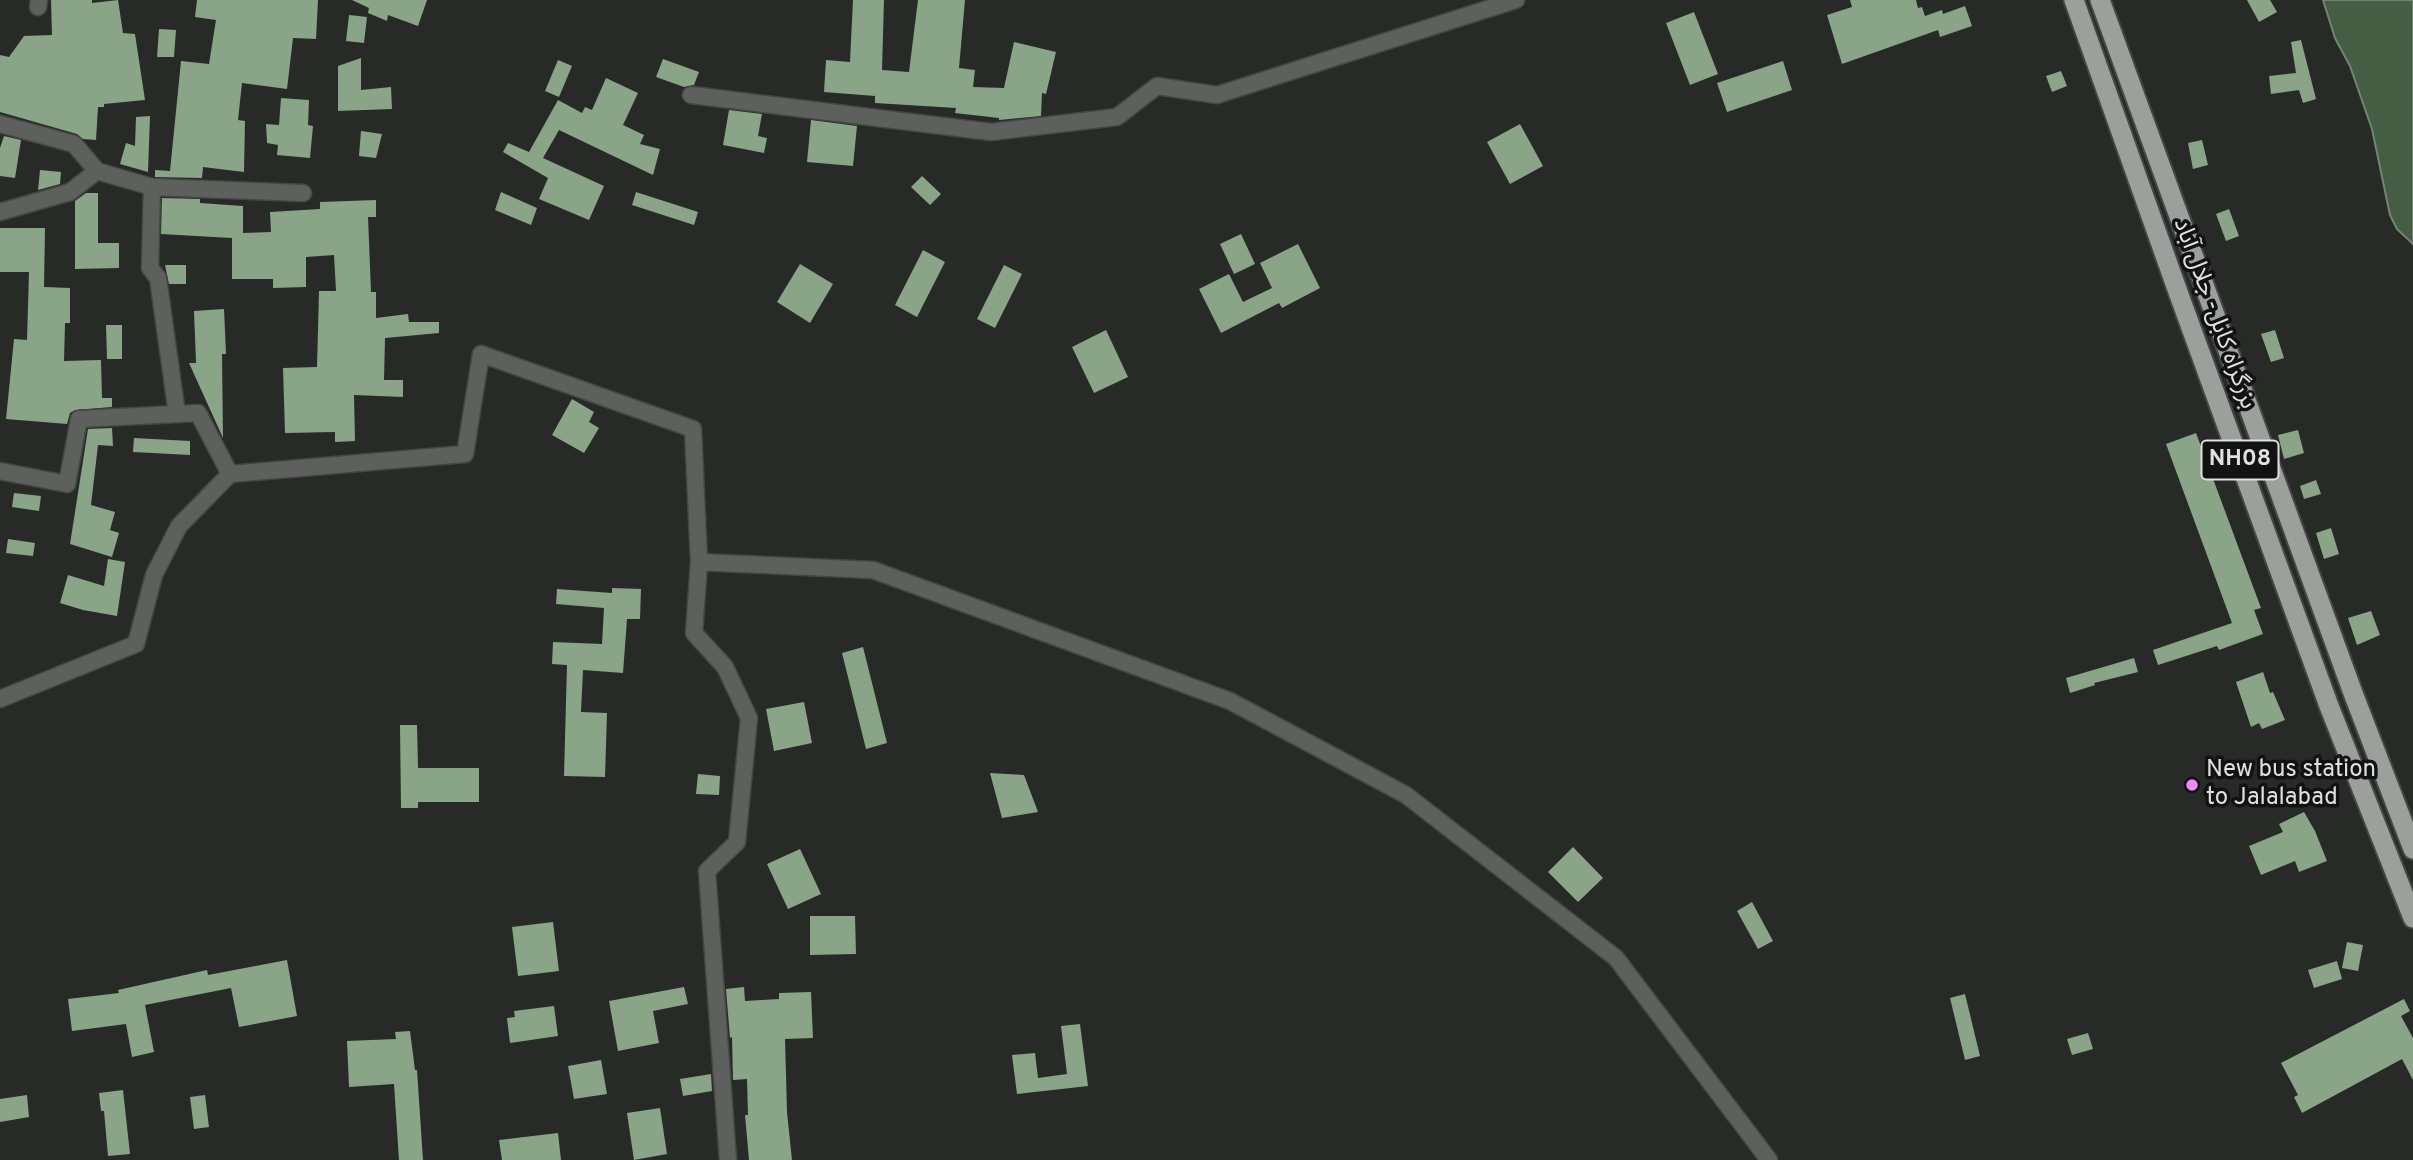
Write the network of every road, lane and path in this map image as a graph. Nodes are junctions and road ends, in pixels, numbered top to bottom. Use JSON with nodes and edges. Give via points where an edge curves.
{"nodes":[{"id":1,"x":1516,"y":0,"type":"edge"},
{"id":2,"x":2074,"y":0,"type":"edge"},
{"id":3,"x":2100,"y":0,"type":"edge"},
{"id":4,"x":691,"y":95,"type":"dead end"},
{"id":5,"x":0,"y":124,"type":"edge"},
{"id":6,"x":97,"y":171,"type":"junction"},
{"id":7,"x":152,"y":187,"type":"junction"},
{"id":8,"x":303,"y":193,"type":"dead end"},
{"id":9,"x":0,"y":212,"type":"edge"},
{"id":10,"x":2203,"y":282,"type":"junction"},
{"id":11,"x":2178,"y":292,"type":"junction"},
{"id":12,"x":177,"y":414,"type":"junction"},
{"id":13,"x":0,"y":471,"type":"edge"},
{"id":14,"x":230,"y":474,"type":"junction"},
{"id":15,"x":699,"y":562,"type":"junction"},
{"id":16,"x":2353,"y":693,"type":"junction"},
{"id":17,"x":0,"y":699,"type":"edge"},
{"id":18,"x":2329,"y":705,"type":"junction"},
{"id":19,"x":2413,"y":849,"type":"edge"},
{"id":20,"x":2413,"y":918,"type":"edge"},
{"id":21,"x":728,"y":1160,"type":"edge"},
{"id":22,"x":1769,"y":1160,"type":"edge"}],
"edges":[{"from":1,"to":4,"type":"street","via":[[1217,95],[1157,86],[1117,117],[991,132]]},
{"from":2,"to":11,"type":"highway","name":"بزرگراه کابل- جلال آباد","number":"NH08"},
{"from":3,"to":10,"type":"highway","name":"بزرگراه کابل- جلال آباد","number":"NH08"},
{"from":5,"to":6,"type":"street","via":[[74,144]]},
{"from":6,"to":7,"type":"street"},
{"from":6,"to":9,"type":"street","via":[[70,192]]},
{"from":7,"to":8,"type":"street"},
{"from":7,"to":12,"type":"street","via":[[150,268],[158,278]]},
{"from":10,"to":11,"type":"highway"},
{"from":10,"to":16,"type":"highway","name":"بزرگراه کابل- جلال آباد","number":"NH08"},
{"from":11,"to":18,"type":"highway","name":"بزرگراه کابل- جلال آباد","number":"NH08"},
{"from":12,"to":13,"type":"street","via":[[79,419],[67,484]]},
{"from":12,"to":14,"type":"street","via":[[198,413]]},
{"from":14,"to":15,"type":"street","via":[[465,454],[481,354],[694,429]]},
{"from":14,"to":17,"type":"street","via":[[179,526],[154,575],[135,644]]},
{"from":15,"to":21,"type":"street","via":[[694,633],[724,667],[749,718],[737,842],[706,872]]},
{"from":15,"to":22,"type":"street","via":[[873,570],[1230,701],[1406,795],[1616,958]]},
{"from":16,"to":18,"type":"highway"},
{"from":16,"to":19,"type":"highway","name":"بزرگراه کابل- جلال آباد","number":"NH08"},
{"from":18,"to":20,"type":"highway","name":"بزرگراه کابل- جلال آباد","number":"NH08"}]}
